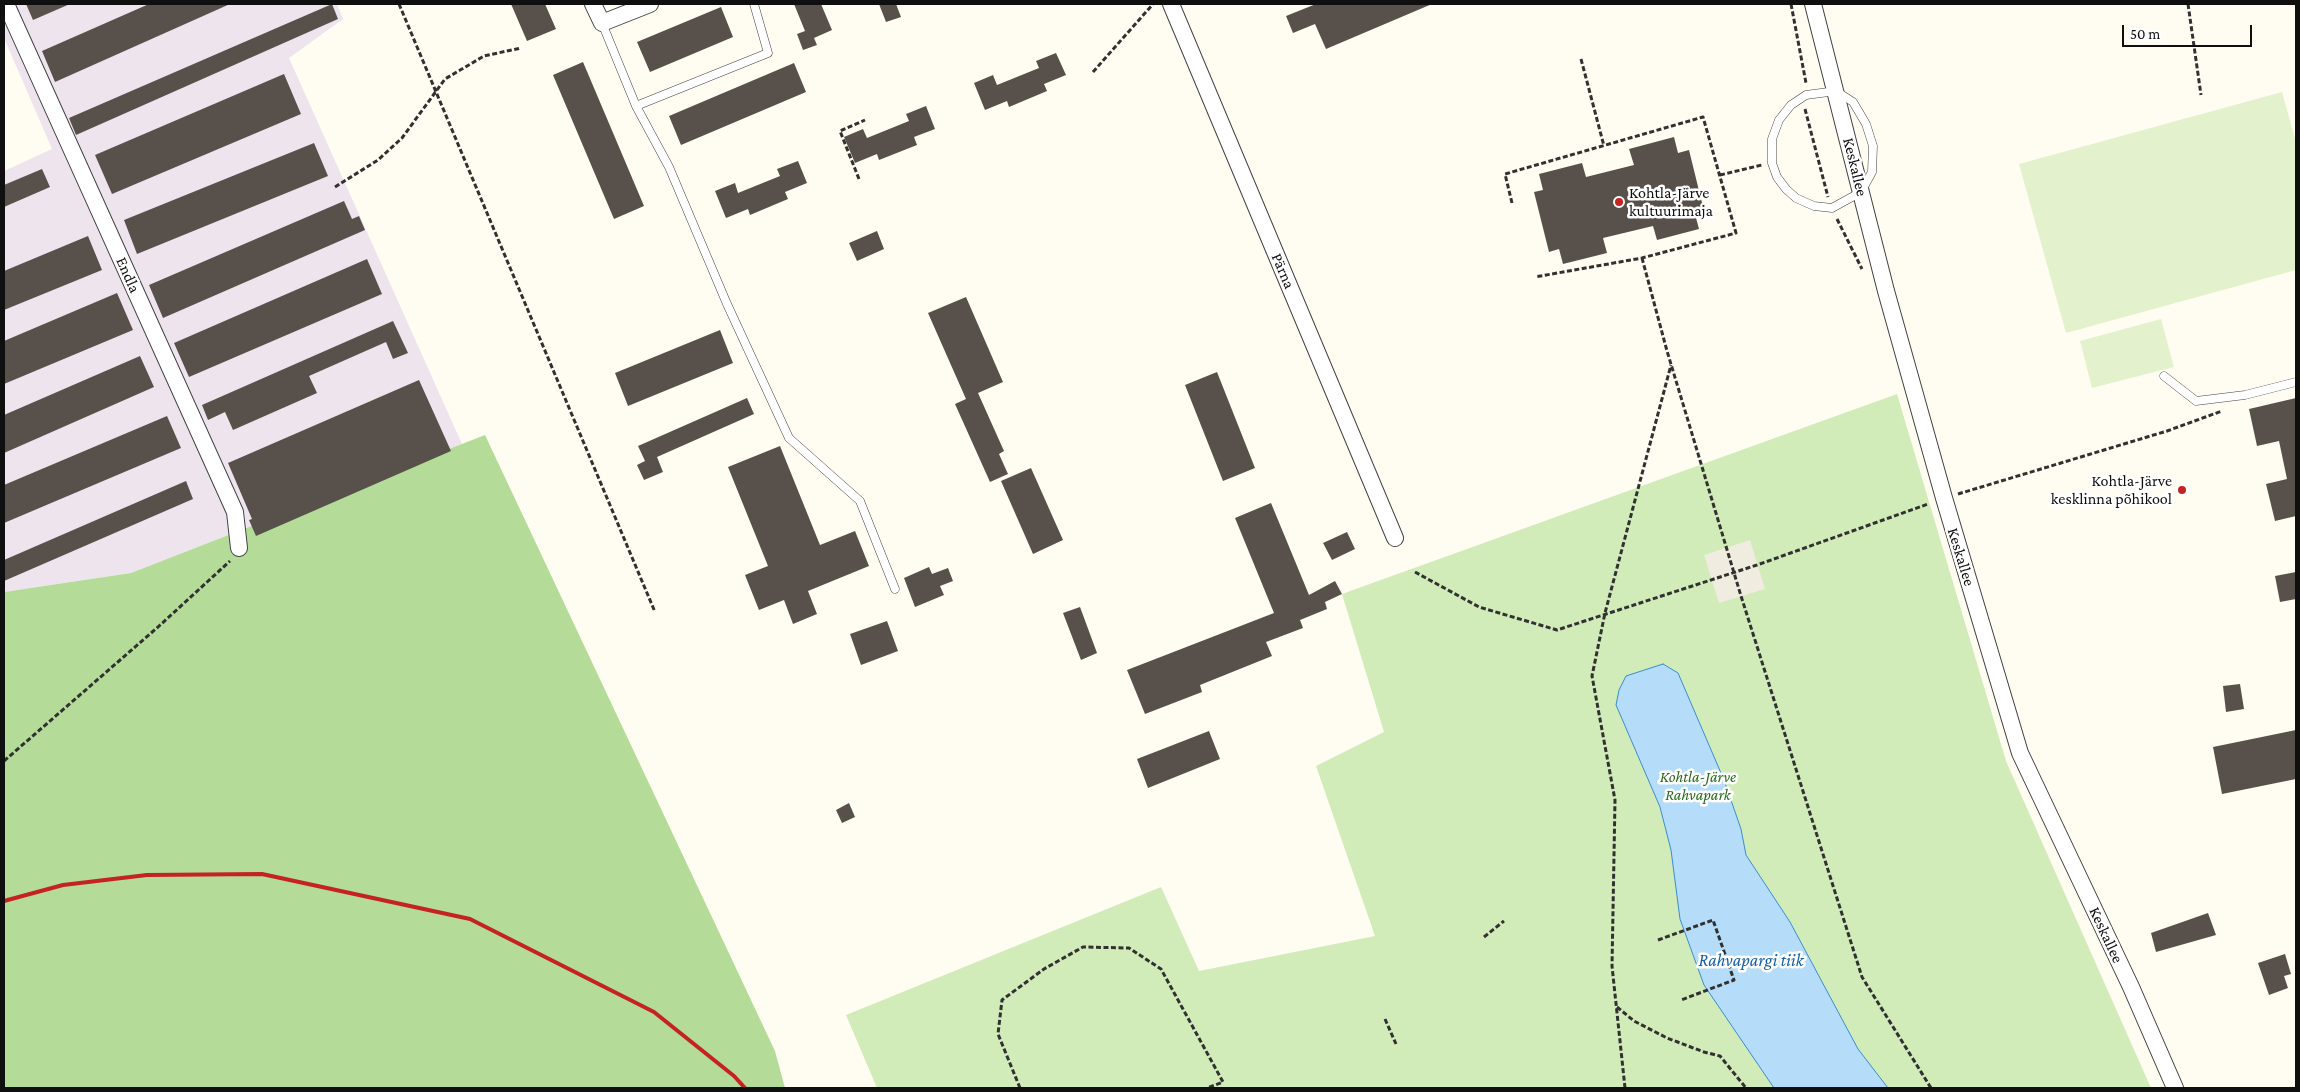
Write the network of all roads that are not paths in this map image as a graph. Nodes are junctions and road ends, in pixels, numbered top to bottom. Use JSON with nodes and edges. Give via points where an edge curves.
{"nodes":[{"id":1,"x":6,"y":4,"type":"edge"},
{"id":2,"x":594,"y":4,"type":"edge"},
{"id":3,"x":650,"y":4,"type":"edge"},
{"id":4,"x":754,"y":4,"type":"edge"},
{"id":5,"x":1171,"y":4,"type":"edge"},
{"id":6,"x":1813,"y":4,"type":"edge"},
{"id":7,"x":602,"y":23,"type":"junction"},
{"id":8,"x":1836,"y":91,"type":"junction"},
{"id":9,"x":636,"y":106,"type":"junction"},
{"id":10,"x":1861,"y":192,"type":"junction"},
{"id":11,"x":2164,"y":376,"type":"dead end"},
{"id":12,"x":2296,"y":382,"type":"edge"},
{"id":13,"x":1395,"y":538,"type":"dead end"},
{"id":14,"x":240,"y":548,"type":"road end"},
{"id":15,"x":895,"y":590,"type":"dead end"},
{"id":16,"x":2175,"y":1088,"type":"edge"}],
"edges":[{"from":1,"to":14,"type":"street","name":"Endla","via":[[235,512]]},
{"from":2,"to":7,"type":"street"},
{"from":3,"to":7,"type":"street"},
{"from":4,"to":9,"type":"lane","via":[[768,53]]},
{"from":5,"to":13,"type":"street","name":"Pärna"},
{"from":6,"to":8,"type":"street","name":"Keskallee"},
{"from":7,"to":9,"type":"lane"},
{"from":8,"to":10,"type":"street","name":"Keskallee"},
{"from":8,"to":10,"type":"lane","via":[[1852,102],[1866,124],[1874,146],[1872,172]]},
{"from":8,"to":10,"type":"lane","via":[[1806,95],[1791,105],[1779,120],[1772,139],[1772,163],[1786,189],[1796,198],[1814,206],[1832,208]]},
{"from":9,"to":15,"type":"lane","via":[[669,167],[789,438],[860,501]]},
{"from":10,"to":16,"type":"street","name":"Keskallee","via":[[1944,498],[2020,754],[2131,987]]},
{"from":11,"to":12,"type":"lane","via":[[2196,401],[2245,395]]}]}
